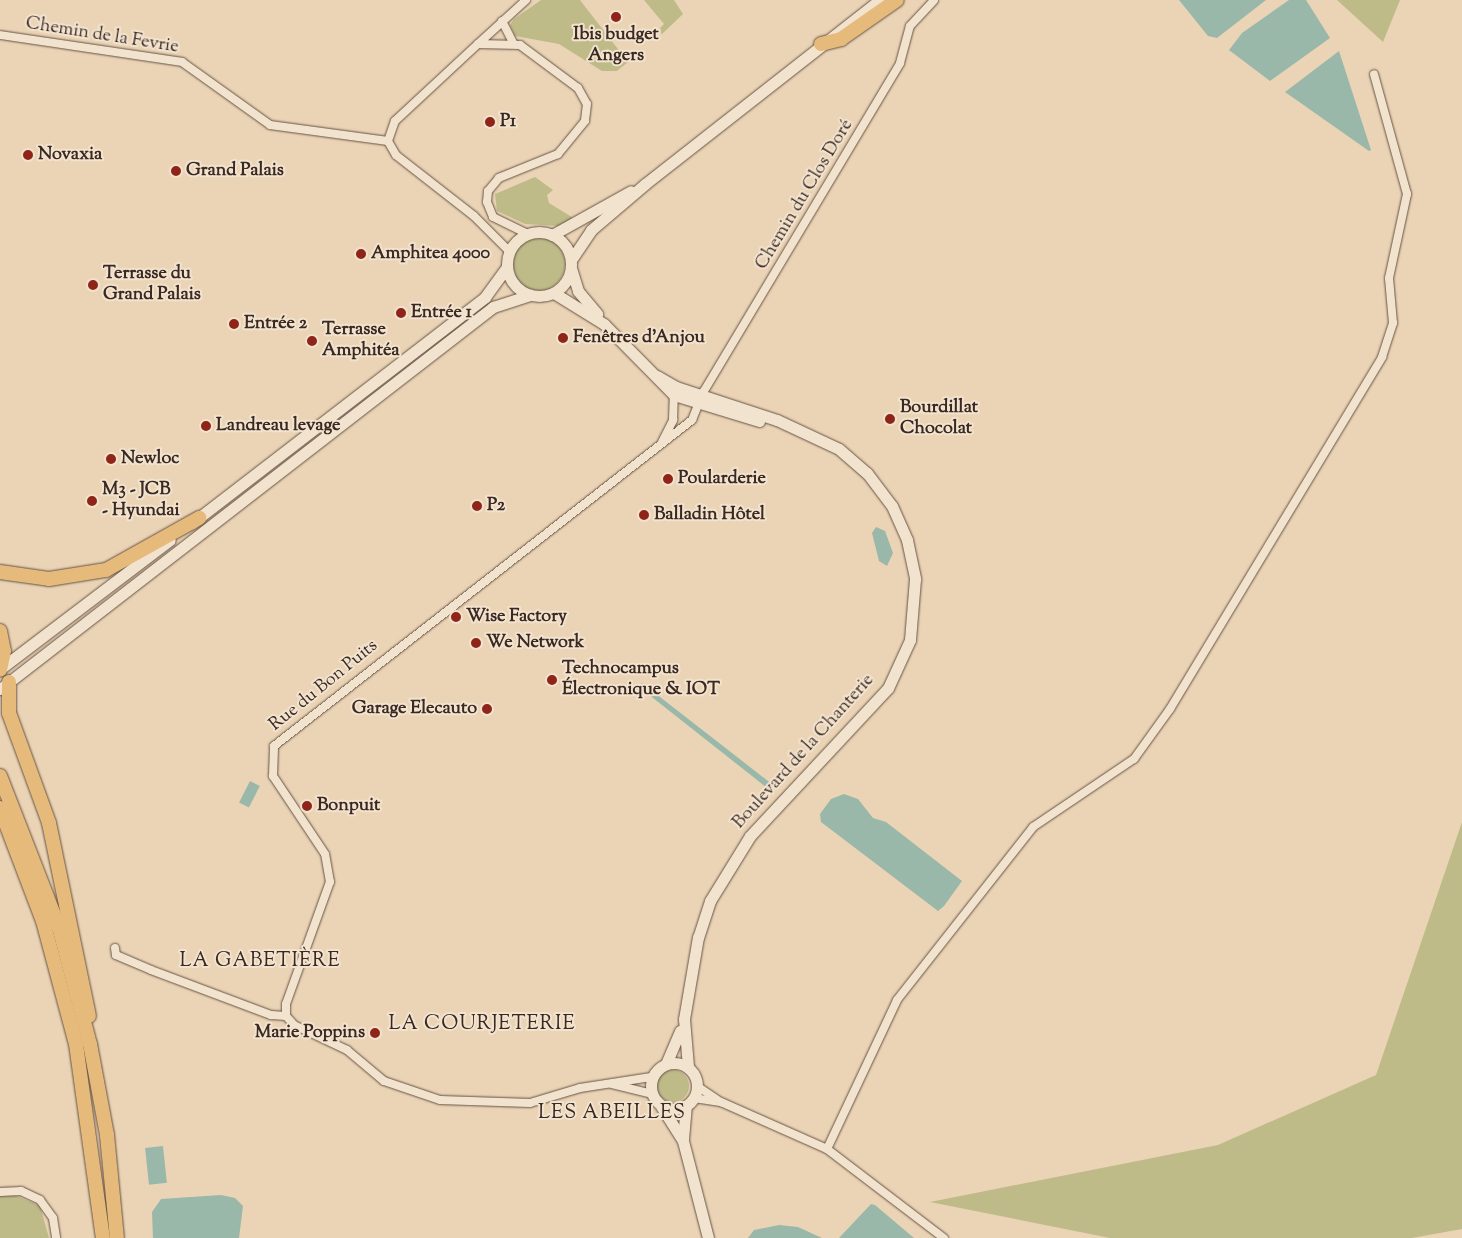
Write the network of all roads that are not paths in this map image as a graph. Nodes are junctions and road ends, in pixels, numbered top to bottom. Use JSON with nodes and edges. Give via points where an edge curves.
{"nodes":[{"id":1,"x":526,"y":0,"type":"edge"},
{"id":2,"x":880,"y":0,"type":"edge"},
{"id":3,"x":897,"y":0,"type":"edge"},
{"id":4,"x":934,"y":0,"type":"edge"},
{"id":5,"x":502,"y":21,"type":"junction"},
{"id":6,"x":0,"y":36,"type":"edge"},
{"id":7,"x":513,"y":43,"type":"junction"},
{"id":8,"x":478,"y":44,"type":"junction"},
{"id":9,"x":821,"y":44,"type":"junction"},
{"id":10,"x":1374,"y":74,"type":"dead end"},
{"id":11,"x":388,"y":141,"type":"junction"},
{"id":12,"x":645,"y":184,"type":"junction"},
{"id":13,"x":528,"y":234,"type":"junction"},
{"id":14,"x":552,"y":235,"type":"junction"},
{"id":15,"x":509,"y":251,"type":"junction"},
{"id":16,"x":571,"y":264,"type":"junction"},
{"id":17,"x":506,"y":268,"type":"junction"},
{"id":18,"x":554,"y":293,"type":"junction"},
{"id":19,"x":530,"y":296,"type":"junction"},
{"id":20,"x":604,"y":324,"type":"junction"},
{"id":21,"x":657,"y":376,"type":"junction"},
{"id":22,"x":674,"y":395,"type":"junction"},
{"id":23,"x":701,"y":401,"type":"junction"},
{"id":24,"x":661,"y":443,"type":"junction"},
{"id":25,"x":199,"y":518,"type":"junction"},
{"id":26,"x":0,"y":572,"type":"edge"},
{"id":27,"x":0,"y":630,"type":"edge"},
{"id":28,"x":0,"y":670,"type":"edge"},
{"id":29,"x":5,"y":685,"type":"edge"},
{"id":30,"x":0,"y":776,"type":"edge"},
{"id":31,"x":0,"y":808,"type":"edge"},
{"id":32,"x":115,"y":948,"type":"dead end"},
{"id":33,"x":286,"y":1016,"type":"junction"},
{"id":34,"x":684,"y":1019,"type":"junction"},
{"id":35,"x":90,"y":1044,"type":"junction"},
{"id":36,"x":666,"y":1064,"type":"junction"},
{"id":37,"x":688,"y":1067,"type":"junction"},
{"id":38,"x":651,"y":1077,"type":"junction"},
{"id":39,"x":610,"y":1084,"type":"junction"},
{"id":40,"x":697,"y":1086,"type":"junction"},
{"id":41,"x":652,"y":1094,"type":"junction"},
{"id":42,"x":690,"y":1102,"type":"junction"},
{"id":43,"x":722,"y":1102,"type":"junction"},
{"id":44,"x":662,"y":1106,"type":"junction"},
{"id":45,"x":683,"y":1141,"type":"junction"},
{"id":46,"x":827,"y":1149,"type":"junction"},
{"id":47,"x":0,"y":1192,"type":"edge"},
{"id":48,"x":56,"y":1238,"type":"edge"},
{"id":49,"x":103,"y":1238,"type":"edge"},
{"id":50,"x":117,"y":1238,"type":"edge"},
{"id":51,"x":708,"y":1238,"type":"edge"},
{"id":52,"x":944,"y":1238,"type":"edge"}],
"edges":[{"from":1,"to":5,"type":"street"},
{"from":2,"to":9,"type":"main road"},
{"from":3,"to":9,"type":"highway","via":[[841,39]]},
{"from":4,"to":23,"type":"street","name":"Chemin du Clos Doré","via":[[910,26],[900,63]]},
{"from":5,"to":7,"type":"street"},
{"from":5,"to":8,"type":"street"},
{"from":6,"to":11,"type":"street","name":"Chemin de la Fevrie","via":[[182,62],[270,125]]},
{"from":7,"to":8,"type":"street"},
{"from":7,"to":13,"type":"street","via":[[578,88],[587,104],[585,121],[558,154],[499,178],[488,191],[487,202],[493,217]]},
{"from":8,"to":11,"type":"street","via":[[395,120]]},
{"from":9,"to":12,"type":"main road"},
{"from":10,"to":46,"type":"street","via":[[1407,194],[1389,278],[1392,323],[1382,357],[1170,709],[1134,759],[1033,827],[897,1000]]},
{"from":11,"to":15,"type":"street","via":[[396,155],[474,216]]},
{"from":12,"to":14,"type":"main road"},
{"from":12,"to":16,"type":"main road","via":[[591,230]]},
{"from":13,"to":14,"type":"main road"},
{"from":13,"to":15,"type":"main road"},
{"from":14,"to":16,"type":"main road","via":[[564,245]]},
{"from":15,"to":17,"type":"main road"},
{"from":16,"to":18,"type":"main road","via":[[566,282]]},
{"from":16,"to":20,"type":"main road","via":[[578,291]]},
{"from":17,"to":19,"type":"main road","via":[[515,287]]},
{"from":17,"to":25,"type":"main road","via":[[485,297]]},
{"from":18,"to":19,"type":"main road"},
{"from":18,"to":20,"type":"main road"},
{"from":19,"to":29,"type":"main road","via":[[493,307]]},
{"from":20,"to":21,"type":"main road","name":"Boulevard de la Chanterie"},
{"from":21,"to":22,"type":"main road","name":"Boulevard de la Chanterie"},
{"from":21,"to":23,"type":"main road","name":"Boulevard de la Chanterie"},
{"from":22,"to":23,"type":"main road","name":"Boulevard de la Chanterie"},
{"from":22,"to":24,"type":"street","via":[[673,420]]},
{"from":23,"to":24,"type":"street","name":"Rue du Bon Puits","via":[[684,428]]},
{"from":23,"to":34,"type":"main road","name":"Boulevard de la Chanterie","via":[[802,431],[839,449],[867,473],[892,506],[912,559],[914,618],[910,640],[888,688],[762,822],[719,883],[698,937]]},
{"from":24,"to":33,"type":"street","name":"Rue du Bon Puits","via":[[274,746],[270,761],[276,782],[325,854],[330,882],[286,1004]]},
{"from":25,"to":26,"type":"highway","via":[[106,570],[49,580]]},
{"from":25,"to":28,"type":"main road"},
{"from":27,"to":28,"type":"highway"},
{"from":29,"to":35,"type":"highway","via":[[9,713],[61,868],[89,1002]]},
{"from":30,"to":35,"type":"highway","via":[[59,927]]},
{"from":31,"to":49,"type":"highway","via":[[43,921],[76,1044]]},
{"from":32,"to":33,"type":"street","via":[[116,955],[151,970],[271,1015]]},
{"from":33,"to":39,"type":"street","via":[[294,1025],[347,1050],[384,1081],[419,1096],[530,1103]]},
{"from":34,"to":36,"type":"main road","name":"Boulevard de la Chanterie"},
{"from":34,"to":37,"type":"main road","name":"Boulevard de la Chanterie"},
{"from":35,"to":50,"type":"highway","via":[[107,1135]]},
{"from":36,"to":37,"type":"main road"},
{"from":36,"to":38,"type":"main road"},
{"from":37,"to":40,"type":"main road"},
{"from":38,"to":39,"type":"street"},
{"from":38,"to":41,"type":"main road"},
{"from":39,"to":41,"type":"street"},
{"from":40,"to":42,"type":"main road"},
{"from":40,"to":43,"type":"street"},
{"from":41,"to":44,"type":"main road"},
{"from":42,"to":43,"type":"street"},
{"from":42,"to":44,"type":"main road"},
{"from":42,"to":45,"type":"main road"},
{"from":43,"to":46,"type":"street"},
{"from":44,"to":45,"type":"main road"},
{"from":45,"to":51,"type":"main road"},
{"from":46,"to":52,"type":"street"},
{"from":47,"to":48,"type":"street","via":[[21,1191],[40,1200],[53,1218]]}]}
